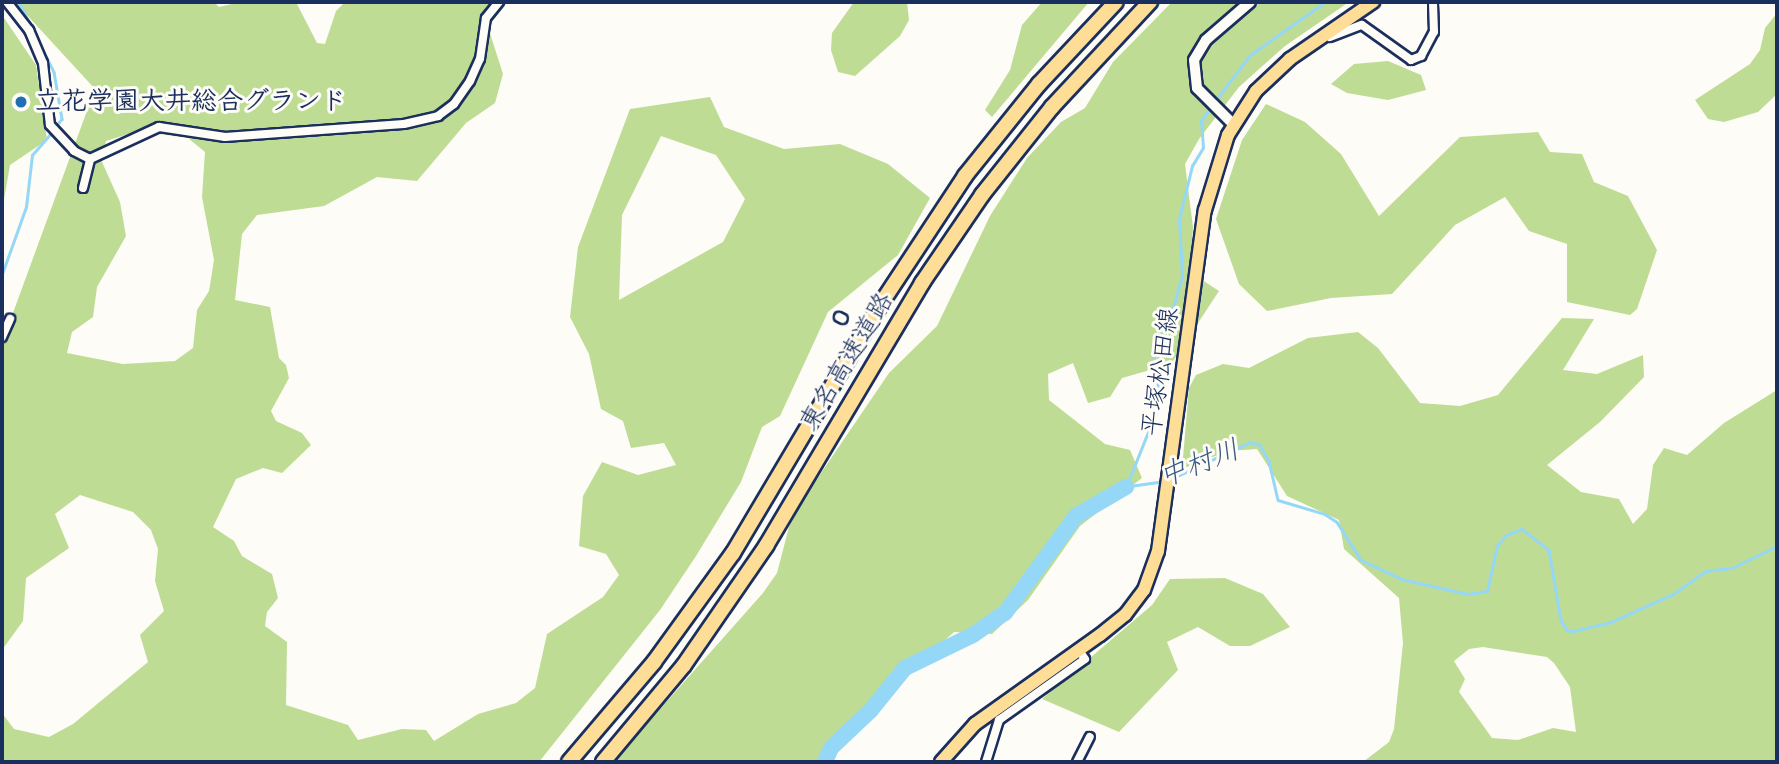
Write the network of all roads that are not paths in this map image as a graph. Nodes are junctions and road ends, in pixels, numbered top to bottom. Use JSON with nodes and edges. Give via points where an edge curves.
{"nodes":[{"id":1,"x":7,"y":2,"type":"edge"},
{"id":2,"x":499,"y":2,"type":"edge"},
{"id":3,"x":1116,"y":2,"type":"edge"},
{"id":4,"x":1150,"y":2,"type":"edge"},
{"id":5,"x":1250,"y":2,"type":"edge"},
{"id":6,"x":1373,"y":2,"type":"edge"},
{"id":7,"x":1433,"y":2,"type":"edge"},
{"id":8,"x":1290,"y":59,"type":"junction"},
{"id":9,"x":1230,"y":123,"type":"junction"},
{"id":10,"x":90,"y":159,"type":"junction"},
{"id":11,"x":83,"y":188,"type":"dead end"},
{"id":12,"x":10,"y":319,"type":"dead end"},
{"id":13,"x":2,"y":337,"type":"edge"},
{"id":14,"x":1079,"y":649,"type":"junction"},
{"id":15,"x":1090,"y":737,"type":"dead end"},
{"id":16,"x":569,"y":762,"type":"edge"},
{"id":17,"x":603,"y":762,"type":"edge"},
{"id":18,"x":941,"y":762,"type":"edge"},
{"id":19,"x":986,"y":762,"type":"edge"},
{"id":20,"x":1077,"y":762,"type":"edge"}],
"edges":[{"from":1,"to":10,"type":"street","via":[[29,30],[43,63],[50,125],[74,151]]},
{"from":2,"to":10,"type":"street","via":[[486,18],[480,59],[470,81],[454,104],[438,116],[404,124],[225,137],[159,127]]},
{"from":3,"to":16,"type":"highway","name":"東名高速道路","via":[[1040,84],[965,176],[882,302],[733,552],[641,679]]},
{"from":4,"to":17,"type":"highway","name":"東名高速道路","via":[[1076,78],[982,195],[922,284],[731,598],[684,665]]},
{"from":5,"to":9,"type":"street","via":[[1198,49],[1194,77],[1204,98]]},
{"from":6,"to":8,"type":"main road","name":"平塚松田線"},
{"from":7,"to":8,"type":"street","via":[[1434,32],[1421,56],[1411,60],[1362,25],[1313,44]]},
{"from":8,"to":9,"type":"main road","name":"平塚松田線"},
{"from":9,"to":14,"type":"main road","name":"平塚松田線","via":[[1205,209],[1158,551],[1144,590],[1125,615]]},
{"from":10,"to":11,"type":"street"},
{"from":12,"to":13,"type":"street"},
{"from":14,"to":18,"type":"main road","name":"平塚松田線","via":[[1000,703]]},
{"from":14,"to":19,"type":"street","via":[[1085,659],[999,720]]},
{"from":15,"to":20,"type":"street"}]}
